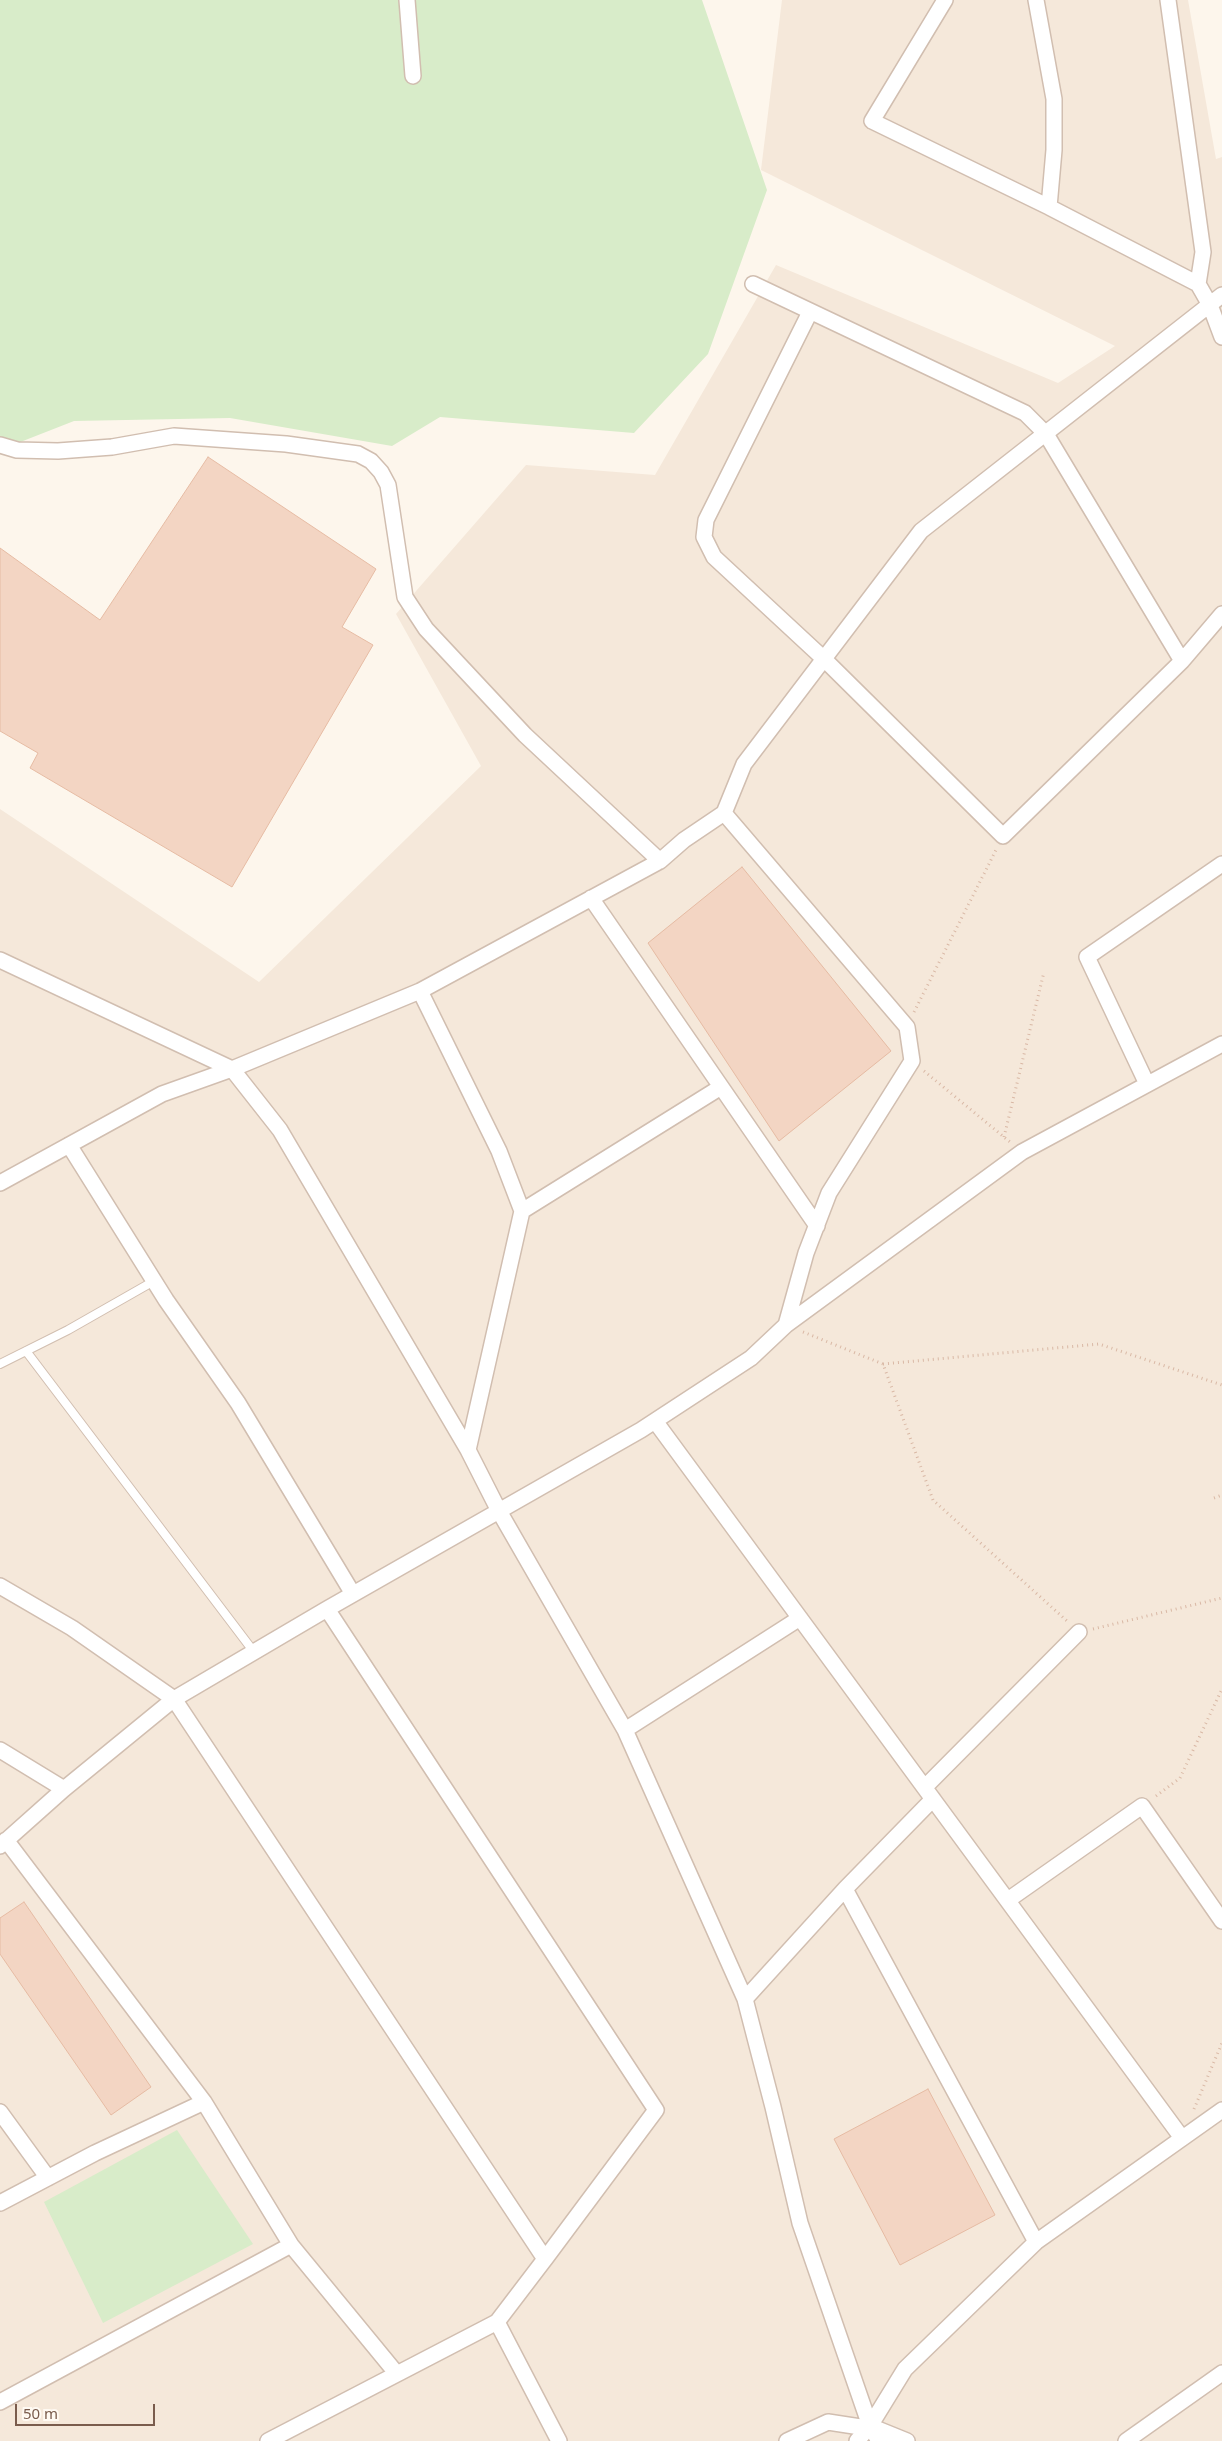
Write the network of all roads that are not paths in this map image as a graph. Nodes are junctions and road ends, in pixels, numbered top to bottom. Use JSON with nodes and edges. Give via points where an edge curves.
{"nodes":[{"id":1,"x":407,"y":0,"type":"edge"},
{"id":2,"x":945,"y":0,"type":"edge"},
{"id":3,"x":1036,"y":0,"type":"edge"},
{"id":4,"x":1168,"y":0,"type":"edge"},
{"id":5,"x":413,"y":76,"type":"dead end"},
{"id":6,"x":1049,"y":207,"type":"junction"},
{"id":7,"x":753,"y":284,"type":"dead end"},
{"id":8,"x":1198,"y":284,"type":"junction"},
{"id":9,"x":1222,"y":295,"type":"edge"},
{"id":10,"x":1210,"y":305,"type":"junction"},
{"id":11,"x":810,"y":312,"type":"junction"},
{"id":12,"x":1222,"y":337,"type":"edge"},
{"id":13,"x":1046,"y":434,"type":"junction"},
{"id":14,"x":0,"y":445,"type":"edge"},
{"id":15,"x":1222,"y":614,"type":"edge"},
{"id":16,"x":824,"y":659,"type":"junction"},
{"id":17,"x":1182,"y":661,"type":"junction"},
{"id":18,"x":724,"y":813,"type":"junction"},
{"id":19,"x":660,"y":861,"type":"junction"},
{"id":20,"x":1222,"y":864,"type":"edge"},
{"id":21,"x":591,"y":898,"type":"junction"},
{"id":22,"x":0,"y":960,"type":"edge"},
{"id":23,"x":420,"y":991,"type":"junction"},
{"id":24,"x":1222,"y":1044,"type":"edge"},
{"id":25,"x":232,"y":1069,"type":"junction"},
{"id":26,"x":1147,"y":1084,"type":"junction"},
{"id":27,"x":721,"y":1087,"type":"junction"},
{"id":28,"x":69,"y":1145,"type":"junction"},
{"id":29,"x":0,"y":1183,"type":"edge"},
{"id":30,"x":522,"y":1211,"type":"junction"},
{"id":31,"x":816,"y":1226,"type":"junction"},
{"id":32,"x":154,"y":1281,"type":"junction"},
{"id":33,"x":786,"y":1325,"type":"junction"},
{"id":34,"x":26,"y":1351,"type":"junction"},
{"id":35,"x":0,"y":1364,"type":"edge"},
{"id":36,"x":655,"y":1420,"type":"junction"},
{"id":37,"x":468,"y":1450,"type":"junction"},
{"id":38,"x":499,"y":1511,"type":"junction"},
{"id":39,"x":0,"y":1586,"type":"edge"},
{"id":40,"x":353,"y":1594,"type":"junction"},
{"id":41,"x":327,"y":1609,"type":"junction"},
{"id":42,"x":800,"y":1618,"type":"junction"},
{"id":43,"x":1079,"y":1632,"type":"road end"},
{"id":44,"x":254,"y":1652,"type":"junction"},
{"id":45,"x":174,"y":1699,"type":"junction"},
{"id":46,"x":625,"y":1730,"type":"junction"},
{"id":47,"x":0,"y":1750,"type":"edge"},
{"id":48,"x":64,"y":1789,"type":"junction"},
{"id":49,"x":929,"y":1793,"type":"junction"},
{"id":50,"x":3,"y":1843,"type":"edge"},
{"id":51,"x":845,"y":1888,"type":"junction"},
{"id":52,"x":1008,"y":1900,"type":"junction"},
{"id":53,"x":1222,"y":1921,"type":"edge"},
{"id":54,"x":745,"y":2000,"type":"junction"},
{"id":55,"x":204,"y":2102,"type":"junction"},
{"id":56,"x":1222,"y":2110,"type":"edge"},
{"id":57,"x":0,"y":2112,"type":"edge"},
{"id":58,"x":1182,"y":2138,"type":"junction"},
{"id":59,"x":48,"y":2178,"type":"junction"},
{"id":60,"x":0,"y":2203,"type":"edge"},
{"id":61,"x":1036,"y":2242,"type":"junction"},
{"id":62,"x":292,"y":2245,"type":"junction"},
{"id":63,"x":545,"y":2259,"type":"junction"},
{"id":64,"x":497,"y":2322,"type":"junction"},
{"id":65,"x":397,"y":2374,"type":"junction"},
{"id":66,"x":1222,"y":2374,"type":"edge"},
{"id":67,"x":0,"y":2402,"type":"edge"},
{"id":68,"x":868,"y":2427,"type":"junction"},
{"id":69,"x":268,"y":2441,"type":"edge"},
{"id":70,"x":559,"y":2441,"type":"edge"},
{"id":71,"x":787,"y":2441,"type":"edge"},
{"id":72,"x":858,"y":2441,"type":"edge"},
{"id":73,"x":879,"y":2441,"type":"edge"},
{"id":74,"x":907,"y":2441,"type":"edge"},
{"id":75,"x":1126,"y":2441,"type":"edge"}],
"edges":[{"from":1,"to":5,"type":"street"},
{"from":2,"to":6,"type":"street","via":[[872,121]]},
{"from":3,"to":6,"type":"street","via":[[1054,99]]},
{"from":4,"to":8,"type":"street","via":[[1203,252]]},
{"from":6,"to":8,"type":"street"},
{"from":7,"to":11,"type":"street"},
{"from":8,"to":10,"type":"street"},
{"from":9,"to":10,"type":"street"},
{"from":10,"to":12,"type":"street"},
{"from":10,"to":13,"type":"street"},
{"from":11,"to":13,"type":"street","via":[[1026,413]]},
{"from":11,"to":16,"type":"street","via":[[706,520],[704,537],[714,556]]},
{"from":13,"to":16,"type":"street","via":[[921,531]]},
{"from":13,"to":17,"type":"street"},
{"from":14,"to":19,"type":"street","via":[[17,450],[58,451],[184,436],[324,449],[358,454],[371,461],[388,485],[405,597],[426,629],[525,735]]},
{"from":15,"to":17,"type":"street"},
{"from":16,"to":17,"type":"street","via":[[1003,836]]},
{"from":16,"to":18,"type":"street","via":[[744,764]]},
{"from":18,"to":19,"type":"street"},
{"from":18,"to":31,"type":"street","via":[[907,1027],[912,1061],[830,1193]]},
{"from":19,"to":21,"type":"street"},
{"from":20,"to":26,"type":"street","via":[[1088,957]]},
{"from":21,"to":23,"type":"street"},
{"from":21,"to":27,"type":"street"},
{"from":22,"to":25,"type":"street"},
{"from":23,"to":25,"type":"street"},
{"from":23,"to":30,"type":"street","via":[[499,1151]]},
{"from":24,"to":26,"type":"street"},
{"from":25,"to":28,"type":"street","via":[[162,1094]]},
{"from":25,"to":37,"type":"street","via":[[280,1130]]},
{"from":26,"to":33,"type":"street","via":[[1022,1152]]},
{"from":27,"to":30,"type":"street"},
{"from":27,"to":31,"type":"street"},
{"from":28,"to":29,"type":"street"},
{"from":28,"to":32,"type":"street"},
{"from":30,"to":37,"type":"street"},
{"from":31,"to":33,"type":"street"},
{"from":32,"to":34,"type":"lane"},
{"from":32,"to":40,"type":"street","via":[[238,1403]]},
{"from":33,"to":36,"type":"street","via":[[751,1358]]},
{"from":34,"to":35,"type":"lane"},
{"from":34,"to":44,"type":"lane"},
{"from":36,"to":38,"type":"street"},
{"from":36,"to":42,"type":"street"},
{"from":37,"to":38,"type":"street"},
{"from":38,"to":40,"type":"street"},
{"from":38,"to":46,"type":"street"},
{"from":39,"to":45,"type":"street","via":[[72,1628]]},
{"from":40,"to":41,"type":"street"},
{"from":41,"to":44,"type":"street"},
{"from":41,"to":63,"type":"street","via":[[656,2110]]},
{"from":42,"to":46,"type":"street"},
{"from":42,"to":49,"type":"street"},
{"from":43,"to":49,"type":"street"},
{"from":44,"to":45,"type":"street"},
{"from":45,"to":48,"type":"street"},
{"from":45,"to":63,"type":"street"},
{"from":46,"to":54,"type":"street"},
{"from":47,"to":48,"type":"street"},
{"from":48,"to":50,"type":"street"},
{"from":49,"to":51,"type":"street"},
{"from":49,"to":52,"type":"street"},
{"from":50,"to":55,"type":"street"},
{"from":51,"to":54,"type":"street"},
{"from":51,"to":61,"type":"street"},
{"from":52,"to":53,"type":"street","via":[[1142,1806]]},
{"from":52,"to":58,"type":"street"},
{"from":54,"to":68,"type":"street","via":[[800,2223]]},
{"from":55,"to":59,"type":"street"},
{"from":55,"to":62,"type":"street"},
{"from":56,"to":58,"type":"street"},
{"from":57,"to":59,"type":"street"},
{"from":58,"to":61,"type":"street"},
{"from":59,"to":60,"type":"street"},
{"from":61,"to":68,"type":"street","via":[[904,2368]]},
{"from":62,"to":65,"type":"street"},
{"from":62,"to":67,"type":"street"},
{"from":63,"to":64,"type":"street"},
{"from":64,"to":65,"type":"street"},
{"from":64,"to":70,"type":"street"},
{"from":65,"to":69,"type":"street"},
{"from":66,"to":75,"type":"street"},
{"from":68,"to":71,"type":"street","via":[[828,2422]]},
{"from":68,"to":72,"type":"street"},
{"from":68,"to":73,"type":"street"},
{"from":68,"to":74,"type":"street"}]}
